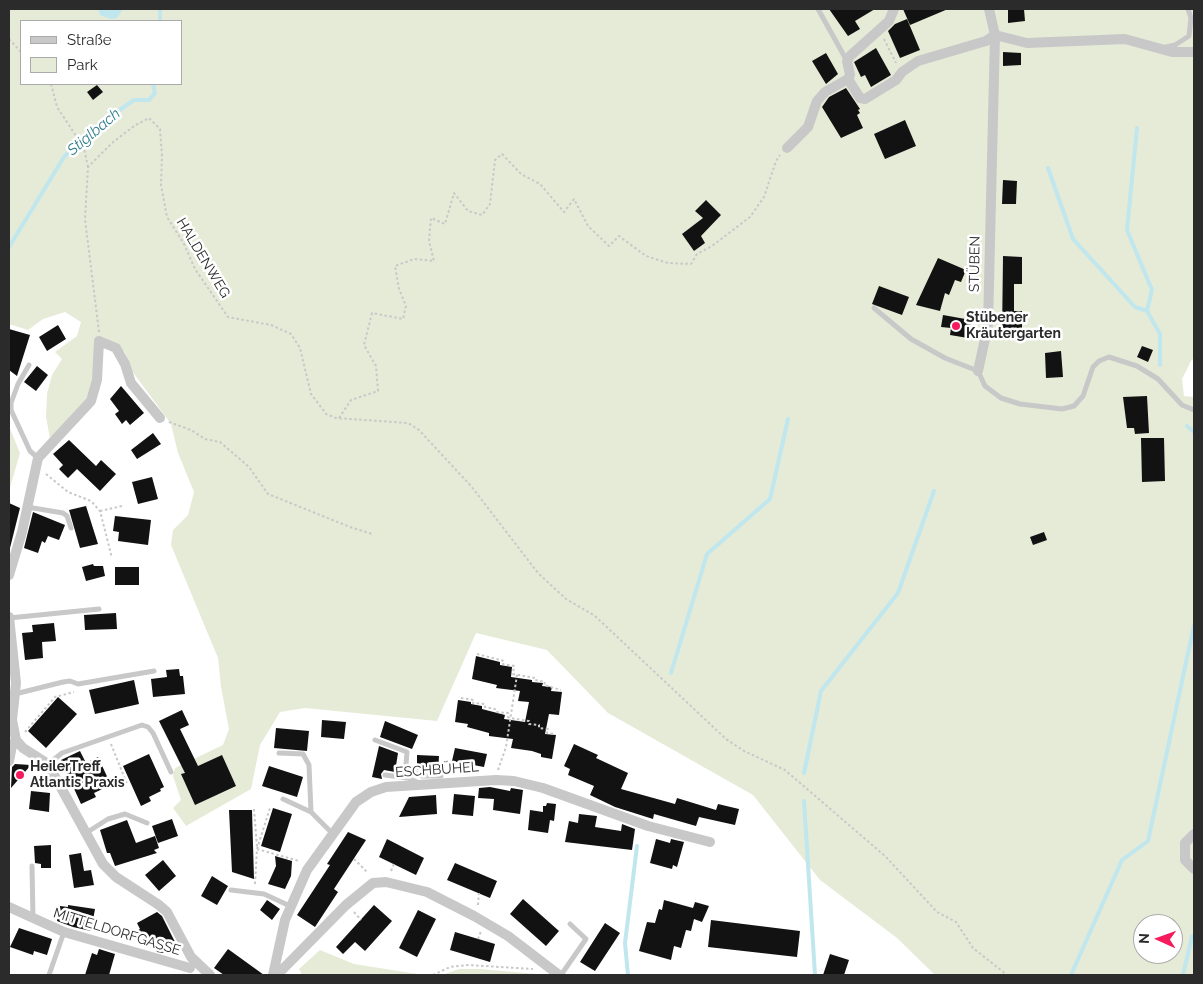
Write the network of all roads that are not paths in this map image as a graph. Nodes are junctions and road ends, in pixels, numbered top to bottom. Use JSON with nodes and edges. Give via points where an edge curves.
{"nodes":[{"id":1,"x":818,"y":9,"type":"edge"},
{"id":2,"x":894,"y":9,"type":"edge"},
{"id":3,"x":989,"y":9,"type":"edge"},
{"id":4,"x":1188,"y":9,"type":"edge"},
{"id":5,"x":995,"y":35,"type":"junction"},
{"id":6,"x":1160,"y":48,"type":"junction"},
{"id":7,"x":1194,"y":52,"type":"edge"},
{"id":8,"x":847,"y":61,"type":"junction"},
{"id":9,"x":848,"y":79,"type":"junction"},
{"id":10,"x":787,"y":148,"type":"road end"},
{"id":11,"x":874,"y":308,"type":"dead end"},
{"id":12,"x":29,"y":365,"type":"dead end"},
{"id":13,"x":978,"y":371,"type":"junction"},
{"id":14,"x":1194,"y":410,"type":"edge"},
{"id":15,"x":160,"y":418,"type":"road end"},
{"id":16,"x":37,"y":462,"type":"junction"},
{"id":17,"x":27,"y":507,"type":"junction"},
{"id":18,"x":71,"y":528,"type":"dead end"},
{"id":19,"x":9,"y":576,"type":"edge"},
{"id":20,"x":99,"y":609,"type":"dead end"},
{"id":21,"x":9,"y":617,"type":"edge"},
{"id":22,"x":154,"y":671,"type":"dead end"},
{"id":23,"x":15,"y":694,"type":"junction"},
{"id":24,"x":375,"y":740,"type":"dead end"},
{"id":25,"x":12,"y":744,"type":"edge"},
{"id":26,"x":278,"y":752,"type":"dead end"},
{"id":27,"x":9,"y":761,"type":"edge"},
{"id":28,"x":48,"y":764,"type":"junction"},
{"id":29,"x":406,"y":769,"type":"junction"},
{"id":30,"x":171,"y":772,"type":"dead end"},
{"id":31,"x":385,"y":775,"type":"dead end"},
{"id":32,"x":441,"y":776,"type":"dead end"},
{"id":33,"x":405,"y":777,"type":"junction"},
{"id":34,"x":419,"y":783,"type":"junction"},
{"id":35,"x":283,"y":799,"type":"dead end"},
{"id":36,"x":311,"y":812,"type":"junction"},
{"id":37,"x":147,"y":824,"type":"dead end"},
{"id":38,"x":332,"y":833,"type":"junction"},
{"id":39,"x":86,"y":834,"type":"junction"},
{"id":40,"x":1194,"y":834,"type":"edge"},
{"id":41,"x":710,"y":842,"type":"dead end"},
{"id":42,"x":32,"y":866,"type":"dead end"},
{"id":43,"x":1194,"y":869,"type":"edge"},
{"id":44,"x":231,"y":890,"type":"dead end"},
{"id":45,"x":290,"y":906,"type":"junction"},
{"id":46,"x":9,"y":907,"type":"edge"},
{"id":47,"x":33,"y":919,"type":"junction"},
{"id":48,"x":570,"y":924,"type":"dead end"},
{"id":49,"x":64,"y":932,"type":"junction"},
{"id":50,"x":191,"y":957,"type":"junction"},
{"id":51,"x":190,"y":972,"type":"edge"},
{"id":52,"x":49,"y":975,"type":"edge"},
{"id":53,"x":210,"y":975,"type":"edge"},
{"id":54,"x":275,"y":975,"type":"edge"},
{"id":55,"x":560,"y":975,"type":"edge"}],
"edges":[{"from":1,"to":8,"type":"lane"},
{"from":2,"to":8,"type":"street","via":[[889,21]]},
{"from":3,"to":5,"type":"street","name":"STÜBEN"},
{"from":4,"to":6,"type":"lane","via":[[1191,18],[1189,36]]},
{"from":5,"to":6,"type":"street","via":[[1027,44],[1125,39]]},
{"from":5,"to":9,"type":"street","via":[[986,42],[918,61],[896,80],[865,99],[860,98]]},
{"from":5,"to":13,"type":"street","name":"STÜBEN","via":[[988,325]]},
{"from":6,"to":7,"type":"street","via":[[1172,52]]},
{"from":8,"to":9,"type":"street"},
{"from":9,"to":10,"type":"street","via":[[825,92],[817,101],[808,127]]},
{"from":11,"to":13,"type":"lane","via":[[910,339]]},
{"from":12,"to":16,"type":"lane","via":[[18,384],[11,410]]},
{"from":13,"to":14,"type":"lane","via":[[985,386],[1001,398],[1029,406],[1062,409],[1074,406],[1083,396],[1093,367],[1109,357],[1158,379],[1182,405]]},
{"from":15,"to":16,"type":"street","via":[[131,383],[116,348],[99,341],[97,380],[92,401]]},
{"from":16,"to":17,"type":"street"},
{"from":17,"to":18,"type":"lane","via":[[63,513]]},
{"from":17,"to":19,"type":"street"},
{"from":20,"to":21,"type":"lane"},
{"from":21,"to":23,"type":"street"},
{"from":22,"to":23,"type":"lane","via":[[78,684],[63,682]]},
{"from":23,"to":25,"type":"street"},
{"from":24,"to":29,"type":"lane","via":[[407,752]]},
{"from":25,"to":27,"type":"street"},
{"from":25,"to":28,"type":"street"},
{"from":26,"to":36,"type":"lane","via":[[303,754],[310,765]]},
{"from":28,"to":30,"type":"lane","via":[[62,753],[142,725],[148,727]]},
{"from":28,"to":39,"type":"street"},
{"from":29,"to":32,"type":"lane","via":[[422,776]]},
{"from":29,"to":33,"type":"lane"},
{"from":31,"to":33,"type":"lane"},
{"from":33,"to":34,"type":"lane"},
{"from":34,"to":38,"type":"street","name":"ESCHBÜHEL","via":[[371,792],[356,802]]},
{"from":34,"to":41,"type":"street","name":"ESCHBÜHEL","via":[[514,781],[648,826]]},
{"from":35,"to":36,"type":"lane"},
{"from":36,"to":38,"type":"lane"},
{"from":37,"to":39,"type":"lane","via":[[125,814],[108,819]]},
{"from":38,"to":45,"type":"street","name":"ESCHBÜHEL","via":[[311,864]]},
{"from":39,"to":50,"type":"street","via":[[103,864],[116,877],[167,912]]},
{"from":40,"to":43,"type":"street","via":[[1185,843],[1185,860]]},
{"from":42,"to":47,"type":"lane"},
{"from":44,"to":45,"type":"lane","via":[[264,894]]},
{"from":45,"to":54,"type":"street","name":"ESCHBÜHEL"},
{"from":46,"to":47,"type":"street","name":"MITTELDORFGASSE"},
{"from":47,"to":49,"type":"street","name":"MITTELDORFGASSE"},
{"from":48,"to":55,"type":"lane","via":[[586,939]]},
{"from":49,"to":51,"type":"street","name":"MITTELDORFGASSE"},
{"from":49,"to":52,"type":"lane"},
{"from":50,"to":51,"type":"street","name":"MITTELDORFGASSE"},
{"from":50,"to":53,"type":"street"},
{"from":54,"to":55,"type":"street","via":[[373,883],[404,885],[427,892],[508,936]]}]}
